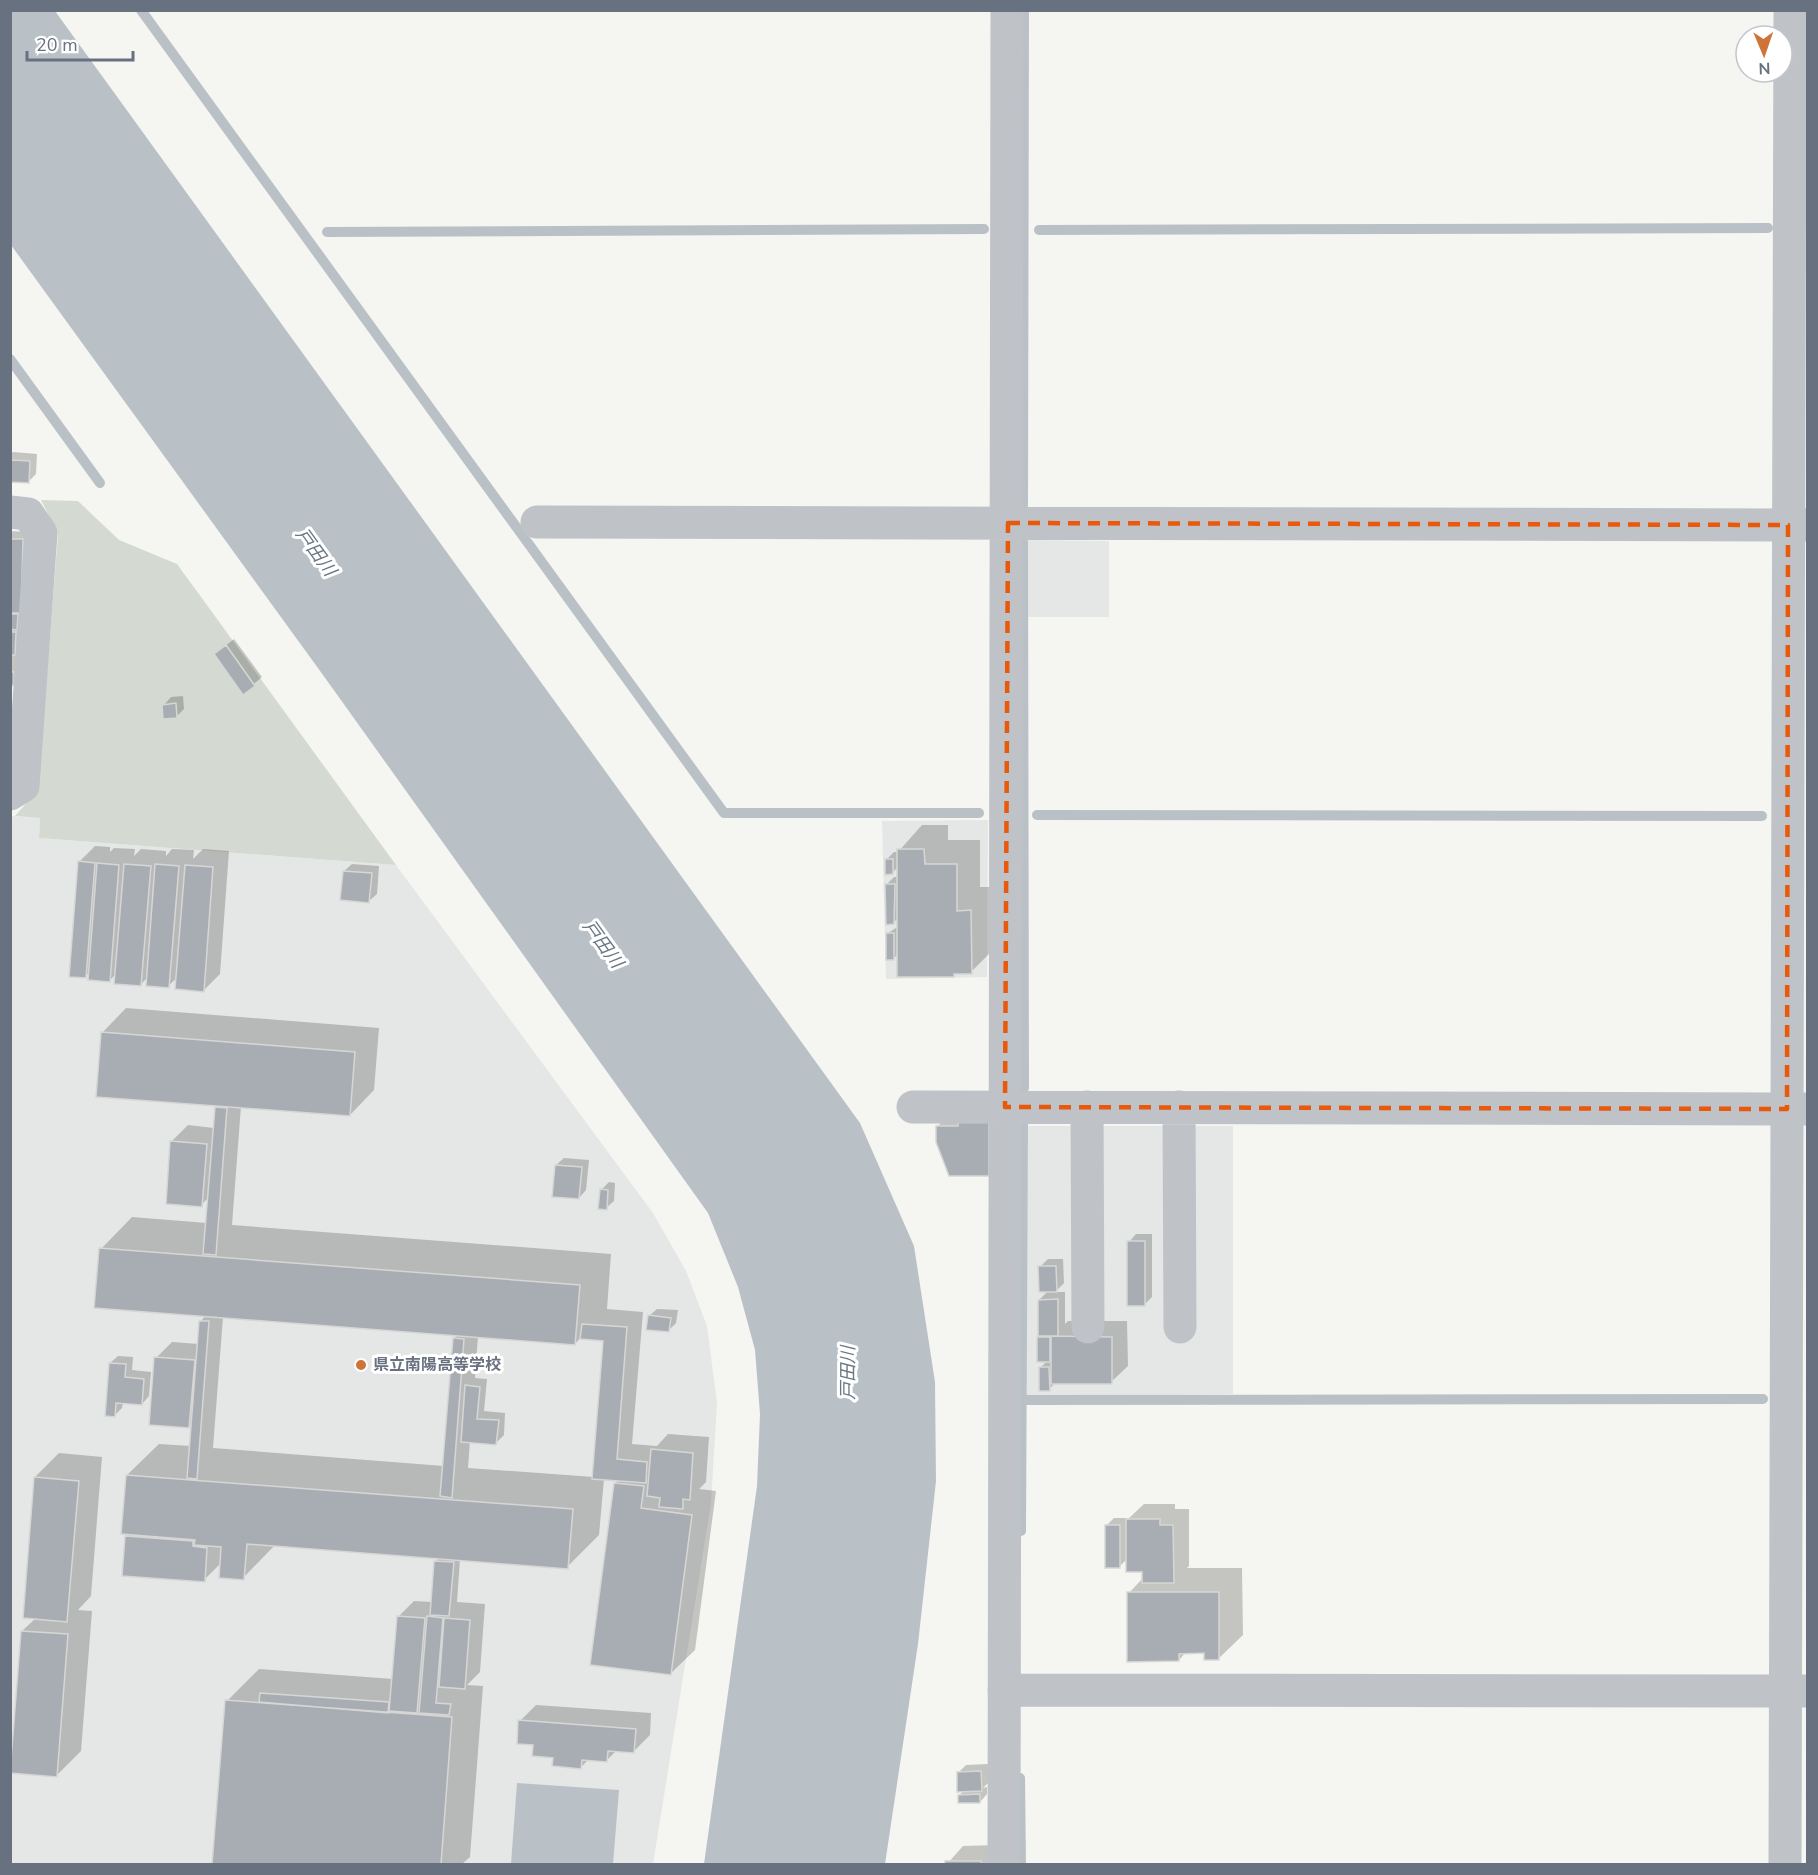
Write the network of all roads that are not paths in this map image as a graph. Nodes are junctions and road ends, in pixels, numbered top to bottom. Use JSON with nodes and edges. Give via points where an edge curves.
{"nodes":[{"id":1,"x":1007,"y":10,"type":"edge"},
{"id":2,"x":1790,"y":10,"type":"edge"},
{"id":3,"x":10,"y":512,"type":"edge"},
{"id":4,"x":537,"y":522,"type":"dead end"},
{"id":5,"x":1008,"y":523,"type":"junction"},
{"id":6,"x":1798,"y":525,"type":"edge"},
{"id":7,"x":10,"y":794,"type":"edge"},
{"id":8,"x":913,"y":1107,"type":"dead end"},
{"id":9,"x":1005,"y":1107,"type":"junction"},
{"id":10,"x":1087,"y":1107,"type":"junction"},
{"id":11,"x":1179,"y":1107,"type":"junction"},
{"id":12,"x":1797,"y":1109,"type":"edge"},
{"id":13,"x":1180,"y":1326,"type":"dead end"},
{"id":14,"x":1088,"y":1327,"type":"dead end"},
{"id":15,"x":1004,"y":1690,"type":"junction"},
{"id":16,"x":1796,"y":1691,"type":"edge"},
{"id":17,"x":1004,"y":1864,"type":"edge"},
{"id":18,"x":1785,"y":1864,"type":"edge"}],
"edges":[{"from":1,"to":5,"type":"street"},
{"from":2,"to":6,"type":"street"},
{"from":3,"to":7,"type":"street","via":[[28,514],[41,533],[23,786]]},
{"from":4,"to":5,"type":"street"},
{"from":5,"to":6,"type":"street"},
{"from":5,"to":9,"type":"street"},
{"from":6,"to":12,"type":"street"},
{"from":8,"to":9,"type":"street"},
{"from":9,"to":10,"type":"street"},
{"from":9,"to":15,"type":"street"},
{"from":10,"to":11,"type":"street"},
{"from":10,"to":14,"type":"street"},
{"from":11,"to":12,"type":"street"},
{"from":11,"to":13,"type":"street"},
{"from":12,"to":16,"type":"street"},
{"from":15,"to":16,"type":"street"},
{"from":15,"to":17,"type":"street"},
{"from":16,"to":18,"type":"street"}]}
